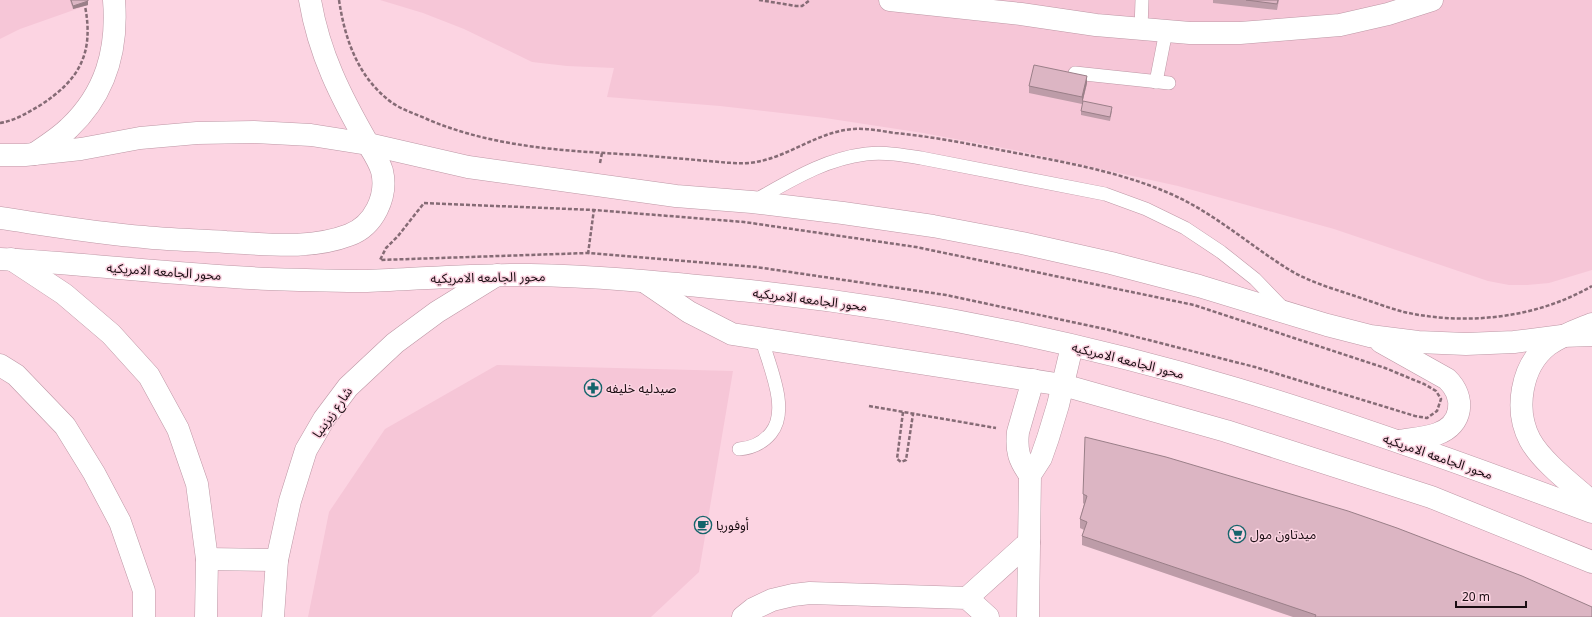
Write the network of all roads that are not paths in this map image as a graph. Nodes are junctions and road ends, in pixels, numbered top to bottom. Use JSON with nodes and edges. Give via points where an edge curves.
{"nodes":[{"id":1,"x":114,"y":0,"type":"edge"},
{"id":2,"x":310,"y":0,"type":"edge"},
{"id":3,"x":890,"y":0,"type":"edge"},
{"id":4,"x":1142,"y":0,"type":"edge"},
{"id":5,"x":1432,"y":0,"type":"edge"},
{"id":6,"x":1022,"y":7,"type":"edge"},
{"id":7,"x":1141,"y":29,"type":"junction"},
{"id":8,"x":1166,"y":31,"type":"junction"},
{"id":9,"x":1075,"y":72,"type":"edge"},
{"id":10,"x":1156,"y":82,"type":"junction"},
{"id":11,"x":1169,"y":83,"type":"dead end"},
{"id":12,"x":368,"y":144,"type":"junction"},
{"id":13,"x":34,"y":154,"type":"junction"},
{"id":14,"x":0,"y":155,"type":"edge"},
{"id":15,"x":752,"y":202,"type":"junction"},
{"id":16,"x":0,"y":218,"type":"edge"},
{"id":17,"x":6,"y":259,"type":"edge"},
{"id":18,"x":497,"y":275,"type":"junction"},
{"id":19,"x":645,"y":282,"type":"junction"},
{"id":20,"x":1287,"y":312,"type":"junction"},
{"id":21,"x":1592,"y":324,"type":"edge"},
{"id":22,"x":1592,"y":335,"type":"edge"},
{"id":23,"x":1370,"y":336,"type":"junction"},
{"id":24,"x":1562,"y":336,"type":"junction"},
{"id":25,"x":762,"y":340,"type":"junction"},
{"id":26,"x":1072,"y":346,"type":"junction"},
{"id":27,"x":0,"y":365,"type":"edge"},
{"id":28,"x":1033,"y":380,"type":"junction"},
{"id":29,"x":1063,"y":385,"type":"junction"},
{"id":30,"x":1396,"y":441,"type":"junction"},
{"id":31,"x":739,"y":449,"type":"dead end"},
{"id":32,"x":1030,"y":475,"type":"junction"},
{"id":33,"x":1592,"y":502,"type":"edge"},
{"id":34,"x":1592,"y":512,"type":"edge"},
{"id":35,"x":1029,"y":542,"type":"junction"},
{"id":36,"x":207,"y":559,"type":"junction"},
{"id":37,"x":277,"y":560,"type":"junction"},
{"id":38,"x":1592,"y":562,"type":"edge"},
{"id":39,"x":967,"y":598,"type":"junction"},
{"id":40,"x":144,"y":617,"type":"edge"},
{"id":41,"x":206,"y":617,"type":"edge"},
{"id":42,"x":273,"y":617,"type":"edge"},
{"id":43,"x":743,"y":617,"type":"edge"},
{"id":44,"x":988,"y":617,"type":"edge"},
{"id":45,"x":1028,"y":617,"type":"edge"}],
"edges":[{"from":1,"to":13,"type":"main road","via":[[114,40],[104,80],[82,115],[68,129]]},
{"from":2,"to":12,"type":"main road","via":[[328,68]]},
{"from":3,"to":6,"type":"main road"},
{"from":4,"to":7,"type":"lane"},
{"from":5,"to":8,"type":"main road","via":[[1340,25],[1240,33]]},
{"from":6,"to":7,"type":"main road","via":[[1096,25]]},
{"from":7,"to":8,"type":"main road"},
{"from":8,"to":10,"type":"lane"},
{"from":9,"to":10,"type":"lane"},
{"from":10,"to":11,"type":"lane"},
{"from":12,"to":13,"type":"main road","via":[[304,135],[254,132],[197,133],[140,138],[81,149]]},
{"from":12,"to":15,"type":"main road","via":[[468,167],[676,196]]},
{"from":12,"to":16,"type":"main road","via":[[382,171],[380,201],[374,215],[364,226],[351,235],[336,239],[307,244],[275,245],[145,238]]},
{"from":13,"to":14,"type":"main road"},
{"from":15,"to":20,"type":"main road","via":[[866,216],[1022,243],[1163,276]]},
{"from":15,"to":20,"type":"lane","via":[[815,168],[867,154],[921,158],[1105,194],[1185,228],[1255,279]]},
{"from":17,"to":18,"type":"main road","name":"محور الجامعه الامريكيه","via":[[266,279],[364,281]]},
{"from":17,"to":36,"type":"main road","via":[[64,294],[110,334],[149,376],[178,429],[197,484]]},
{"from":18,"to":19,"type":"main road","name":"محور الجامعه الامريكيه"},
{"from":18,"to":37,"type":"main road","name":"شارع زيزينيا","via":[[437,312],[395,343],[348,387],[324,419],[306,450],[290,501]]},
{"from":19,"to":25,"type":"main road","via":[[710,324],[732,334]]},
{"from":19,"to":26,"type":"main road","name":"محور الجامعه الامريكيه","via":[[860,305]]},
{"from":20,"to":23,"type":"main road"},
{"from":21,"to":24,"type":"main road"},
{"from":22,"to":24,"type":"main road"},
{"from":23,"to":24,"type":"main road","via":[[1466,344]]},
{"from":23,"to":30,"type":"main road","via":[[1447,379],[1458,395],[1458,415],[1445,431]]},
{"from":24,"to":33,"type":"main road","via":[[1547,346],[1533,361],[1525,380],[1521,400],[1522,420],[1541,456]]},
{"from":25,"to":28,"type":"main road"},
{"from":25,"to":31,"type":"lane","via":[[779,398],[780,413],[776,427],[766,439],[748,448]]},
{"from":26,"to":29,"type":"main road"},
{"from":26,"to":30,"type":"main road","name":"محور الجامعه الامريكيه","via":[[1236,389]]},
{"from":27,"to":40,"type":"main road","via":[[16,375],[64,426],[94,473],[120,522],[144,592]]},
{"from":28,"to":29,"type":"main road"},
{"from":28,"to":32,"type":"main road","via":[[1018,432],[1021,463]]},
{"from":29,"to":32,"type":"main road","via":[[1041,458]]},
{"from":29,"to":38,"type":"main road","via":[[1226,431],[1431,497]]},
{"from":30,"to":34,"type":"main road","name":"محور الجامعه الامريكيه"},
{"from":32,"to":35,"type":"main road"},
{"from":35,"to":39,"type":"main road"},
{"from":35,"to":45,"type":"main road"},
{"from":36,"to":37,"type":"main road"},
{"from":36,"to":41,"type":"main road"},
{"from":37,"to":42,"type":"main road","name":"شارع زيزينيا"},
{"from":39,"to":43,"type":"main road","via":[[810,593],[772,600]]},
{"from":39,"to":44,"type":"main road"}]}
